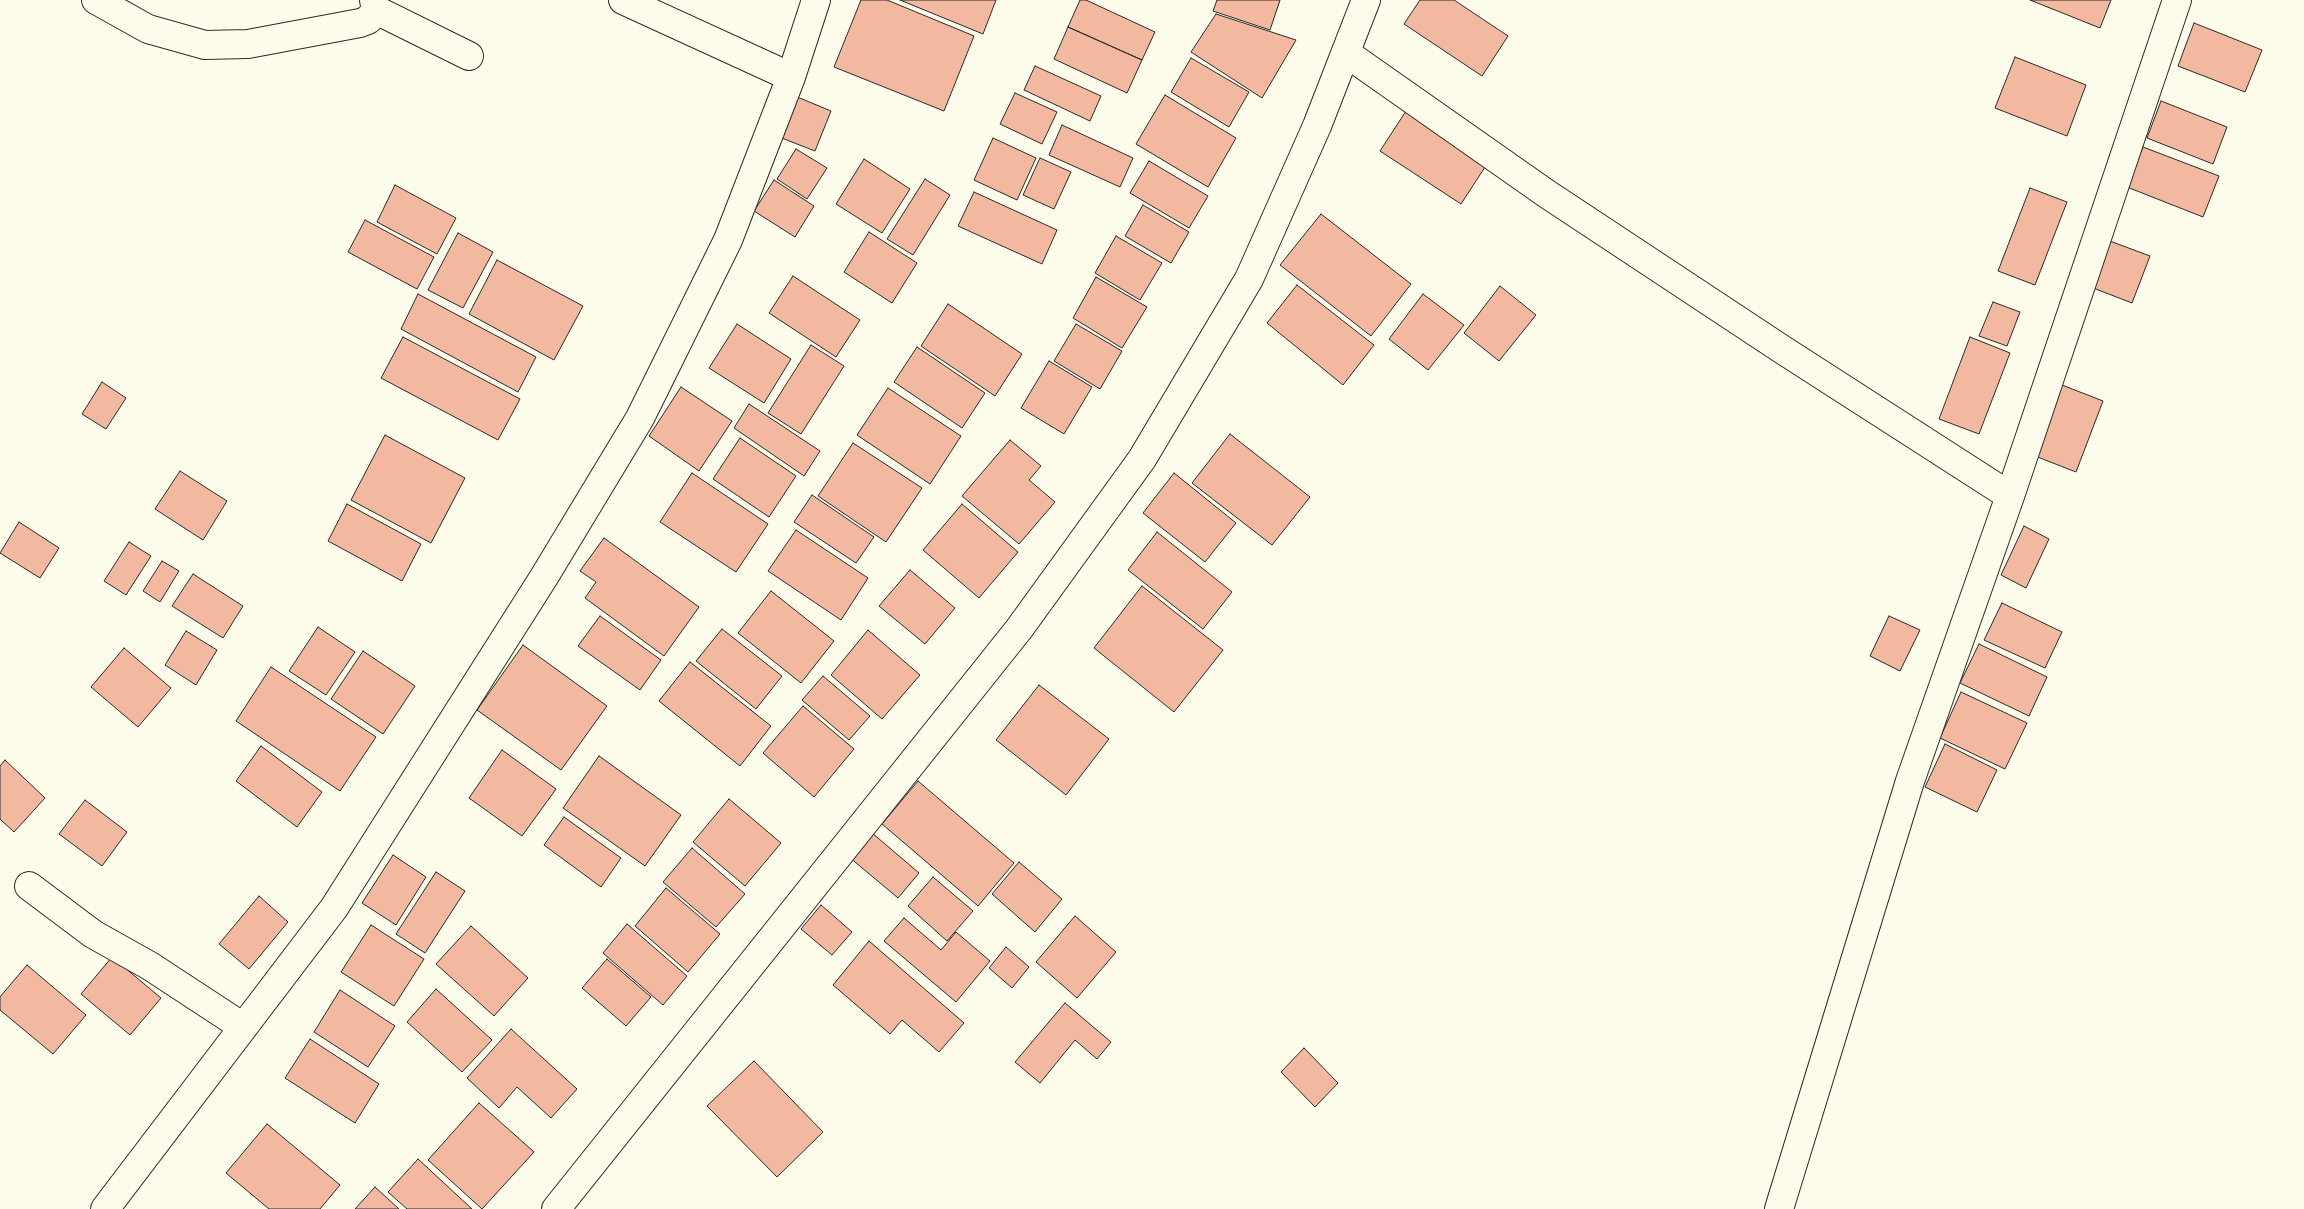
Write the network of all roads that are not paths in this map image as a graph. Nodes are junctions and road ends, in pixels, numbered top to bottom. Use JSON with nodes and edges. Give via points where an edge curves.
{"nodes":[{"id":1,"x":96,"y":0,"type":"edge"},
{"id":2,"x":623,"y":0,"type":"edge"},
{"id":3,"x":816,"y":0,"type":"edge"},
{"id":4,"x":1366,"y":0,"type":"edge"},
{"id":5,"x":2177,"y":0,"type":"edge"},
{"id":6,"x":375,"y":5,"type":"edge"},
{"id":7,"x":1346,"y":53,"type":"junction"},
{"id":8,"x":469,"y":56,"type":"dead end"},
{"id":9,"x":791,"y":78,"type":"junction"},
{"id":10,"x":2010,"y":496,"type":"junction"},
{"id":11,"x":29,"y":886,"type":"dead end"},
{"id":12,"x":243,"y":1027,"type":"junction"},
{"id":13,"x":105,"y":1209,"type":"edge"},
{"id":14,"x":556,"y":1209,"type":"edge"},
{"id":15,"x":1779,"y":1209,"type":"edge"}],
"edges":[{"from":1,"to":6,"type":"street","via":[[148,29],[205,45],[248,44],[360,23],[368,20]]},
{"from":2,"to":9,"type":"street"},
{"from":3,"to":9,"type":"street"},
{"from":4,"to":7,"type":"street"},
{"from":5,"to":10,"type":"street"},
{"from":6,"to":8,"type":"street"},
{"from":7,"to":10,"type":"street","via":[[1547,194]]},
{"from":7,"to":14,"type":"street","via":[[1249,279],[1142,459],[1013,636]]},
{"from":9,"to":12,"type":"street","via":[[728,240],[640,418],[544,577],[334,908]]},
{"from":10,"to":15,"type":"street","via":[[1910,781]]},
{"from":11,"to":12,"type":"street","via":[[93,934],[150,966]]},
{"from":12,"to":13,"type":"street"}]}
